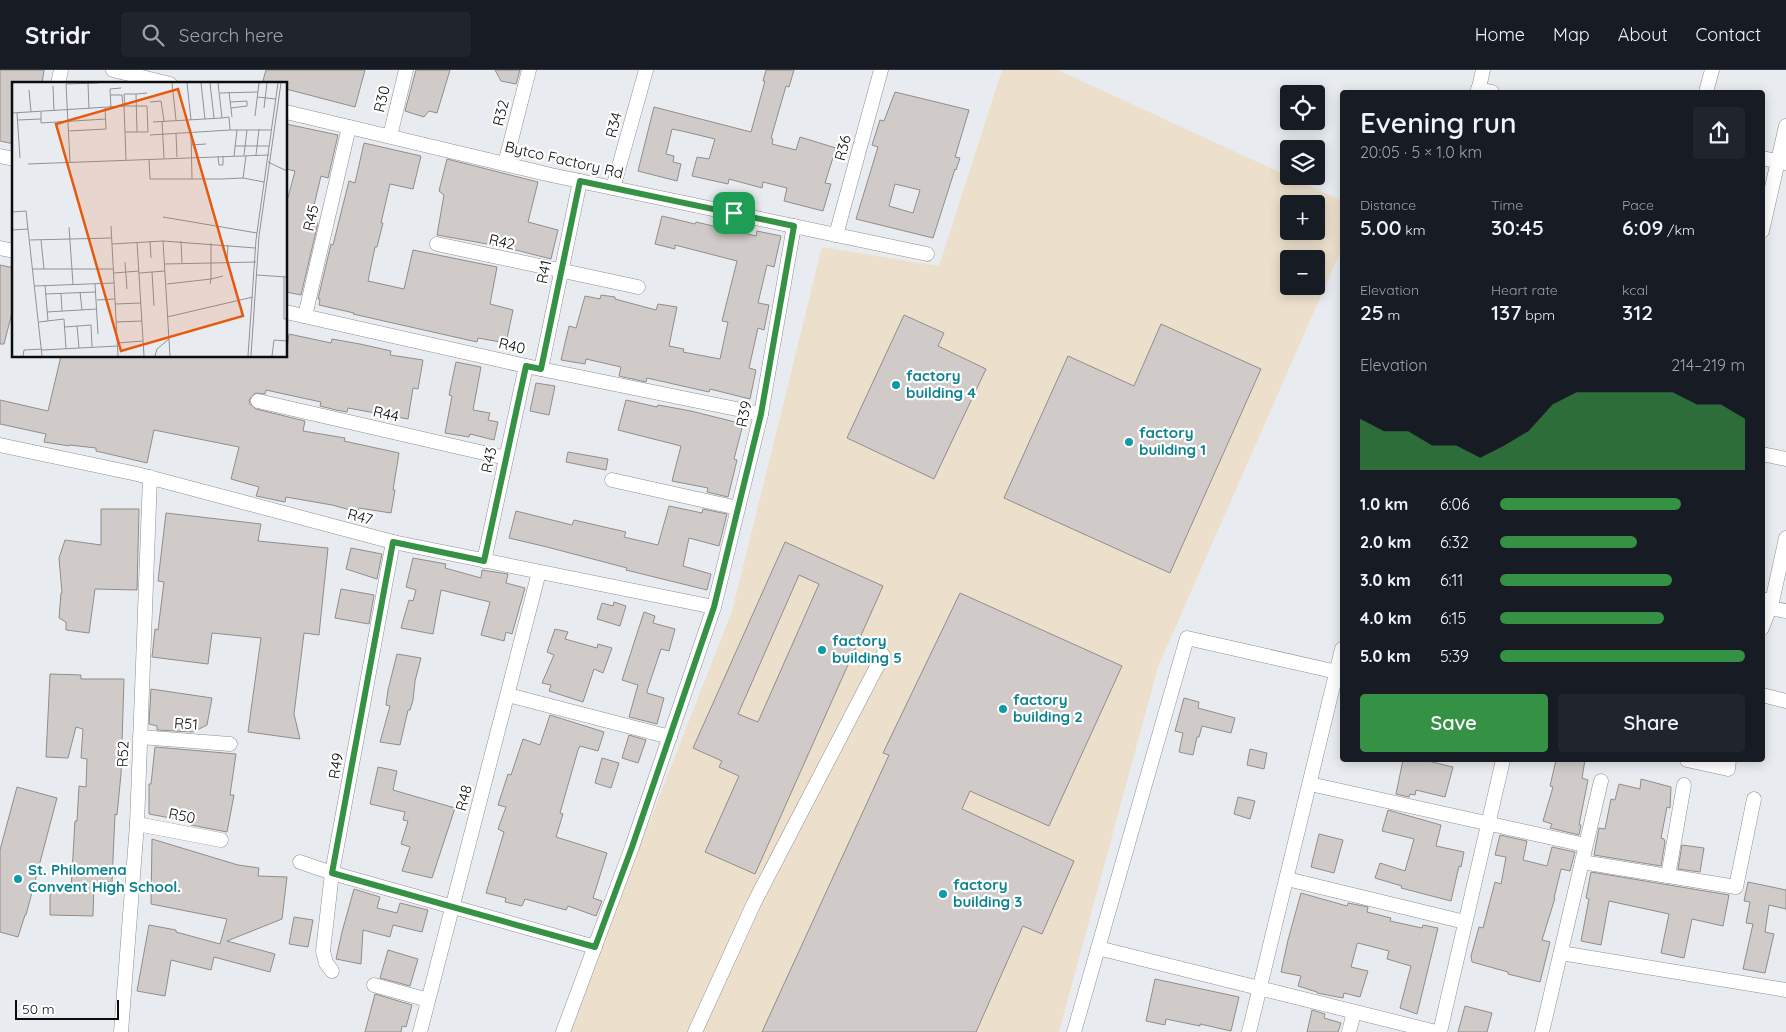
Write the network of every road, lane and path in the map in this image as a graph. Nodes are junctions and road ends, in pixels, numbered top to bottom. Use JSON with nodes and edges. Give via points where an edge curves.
{"nodes":[{"id":1,"x":113,"y":70,"type":"edge"},
{"id":2,"x":406,"y":70,"type":"edge"},
{"id":3,"x":529,"y":70,"type":"edge"},
{"id":4,"x":646,"y":70,"type":"edge"},
{"id":5,"x":881,"y":70,"type":"edge"},
{"id":6,"x":1483,"y":70,"type":"edge"},
{"id":7,"x":1712,"y":70,"type":"edge"},
{"id":8,"x":162,"y":82,"type":"edge"},
{"id":9,"x":1483,"y":90,"type":"edge"},
{"id":10,"x":1707,"y":90,"type":"edge"},
{"id":11,"x":288,"y":112,"type":"edge"},
{"id":12,"x":1786,"y":126,"type":"edge"},
{"id":13,"x":349,"y":127,"type":"junction"},
{"id":14,"x":390,"y":136,"type":"junction"},
{"id":15,"x":1765,"y":159,"type":"edge"},
{"id":16,"x":1782,"y":162,"type":"edge"},
{"id":17,"x":506,"y":164,"type":"junction"},
{"id":18,"x":580,"y":181,"type":"junction"},
{"id":19,"x":613,"y":188,"type":"junction"},
{"id":20,"x":1765,"y":221,"type":"edge"},
{"id":21,"x":794,"y":226,"type":"junction"},
{"id":22,"x":836,"y":235,"type":"junction"},
{"id":23,"x":436,"y":244,"type":"dead end"},
{"id":24,"x":927,"y":254,"type":"dead end"},
{"id":25,"x":561,"y":272,"type":"junction"},
{"id":26,"x":638,"y":287,"type":"dead end"},
{"id":27,"x":288,"y":312,"type":"edge"},
{"id":28,"x":305,"y":316,"type":"junction"},
{"id":29,"x":526,"y":366,"type":"junction"},
{"id":30,"x":541,"y":369,"type":"junction"},
{"id":31,"x":258,"y":401,"type":"dead end"},
{"id":32,"x":761,"y":414,"type":"junction"},
{"id":33,"x":0,"y":445,"type":"edge"},
{"id":34,"x":1765,"y":455,"type":"edge"},
{"id":35,"x":506,"y":458,"type":"junction"},
{"id":36,"x":1786,"y":459,"type":"edge"},
{"id":37,"x":150,"y":477,"type":"junction"},
{"id":38,"x":612,"y":480,"type":"dead end"},
{"id":39,"x":738,"y":508,"type":"junction"},
{"id":40,"x":1786,"y":538,"type":"edge"},
{"id":41,"x":393,"y":542,"type":"junction"},
{"id":42,"x":484,"y":561,"type":"junction"},
{"id":43,"x":540,"y":572,"type":"junction"},
{"id":44,"x":1773,"y":599,"type":"edge"},
{"id":45,"x":714,"y":607,"type":"junction"},
{"id":46,"x":1786,"y":612,"type":"edge"},
{"id":47,"x":1765,"y":620,"type":"edge"},
{"id":48,"x":883,"y":655,"type":"dead end"},
{"id":49,"x":1340,"y":658,"type":"edge"},
{"id":50,"x":1337,"y":672,"type":"junction"},
{"id":51,"x":508,"y":695,"type":"junction"},
{"id":52,"x":1765,"y":696,"type":"edge"},
{"id":53,"x":1786,"y":701,"type":"edge"},
{"id":54,"x":140,"y":737,"type":"junction"},
{"id":55,"x":670,"y":737,"type":"junction"},
{"id":56,"x":230,"y":744,"type":"dead end"},
{"id":57,"x":1503,"y":762,"type":"edge"},
{"id":58,"x":1696,"y":762,"type":"edge"},
{"id":59,"x":1729,"y":762,"type":"edge"},
{"id":60,"x":1601,"y":781,"type":"dead end"},
{"id":61,"x":1310,"y":784,"type":"junction"},
{"id":62,"x":1684,"y":784,"type":"dead end"},
{"id":63,"x":1754,"y":799,"type":"dead end"},
{"id":64,"x":137,"y":824,"type":"junction"},
{"id":65,"x":1488,"y":824,"type":"junction"},
{"id":66,"x":221,"y":840,"type":"dead end"},
{"id":67,"x":1585,"y":845,"type":"junction"},
{"id":68,"x":300,"y":862,"type":"dead end"},
{"id":69,"x":1582,"y":862,"type":"junction"},
{"id":70,"x":332,"y":873,"type":"junction"},
{"id":71,"x":1668,"y":876,"type":"junction"},
{"id":72,"x":1287,"y":879,"type":"junction"},
{"id":73,"x":453,"y":906,"type":"junction"},
{"id":74,"x":1465,"y":922,"type":"junction"},
{"id":75,"x":595,"y":947,"type":"junction"},
{"id":76,"x":1098,"y":948,"type":"junction"},
{"id":77,"x":1560,"y":953,"type":"junction"},
{"id":78,"x":332,"y":971,"type":"dead end"},
{"id":79,"x":374,"y":985,"type":"dead end"},
{"id":80,"x":1260,"y":988,"type":"junction"},
{"id":81,"x":1786,"y":990,"type":"edge"},
{"id":82,"x":428,"y":1000,"type":"junction"},
{"id":83,"x":1354,"y":1012,"type":"junction"},
{"id":84,"x":425,"y":1031,"type":"edge"},
{"id":85,"x":121,"y":1032,"type":"edge"},
{"id":86,"x":563,"y":1032,"type":"edge"},
{"id":87,"x":695,"y":1032,"type":"edge"},
{"id":88,"x":1074,"y":1032,"type":"edge"},
{"id":89,"x":1249,"y":1032,"type":"edge"},
{"id":90,"x":1348,"y":1032,"type":"edge"},
{"id":91,"x":1436,"y":1032,"type":"edge"},
{"id":92,"x":1440,"y":1032,"type":"edge"},
{"id":93,"x":1542,"y":1032,"type":"edge"}],
"edges":[{"from":1,"to":8,"type":"street"},
{"from":2,"to":14,"type":"street","name":"R30"},
{"from":3,"to":17,"type":"street","name":"R32"},
{"from":4,"to":19,"type":"street","name":"R34"},
{"from":5,"to":22,"type":"street","name":"R36"},
{"from":6,"to":9,"type":"street"},
{"from":7,"to":10,"type":"street"},
{"from":11,"to":13,"type":"street","name":"Bytco Factory Rd"},
{"from":12,"to":16,"type":"street"},
{"from":13,"to":14,"type":"street","name":"Bytco Factory Rd"},
{"from":13,"to":28,"type":"street","name":"R45"},
{"from":14,"to":17,"type":"street","name":"Bytco Factory Rd"},
{"from":15,"to":16,"type":"street"},
{"from":16,"to":20,"type":"street"},
{"from":17,"to":18,"type":"street","name":"Bytco Factory Rd"},
{"from":18,"to":19,"type":"street","name":"Bytco Factory Rd"},
{"from":18,"to":25,"type":"street","name":"R41"},
{"from":19,"to":21,"type":"street","name":"Bytco Factory Rd"},
{"from":21,"to":22,"type":"street","name":"Bytco Factory Rd"},
{"from":21,"to":32,"type":"street","name":"R39"},
{"from":22,"to":24,"type":"street","name":"Bytco Factory Rd"},
{"from":23,"to":25,"type":"street","name":"R42"},
{"from":25,"to":26,"type":"street","name":"R42"},
{"from":25,"to":30,"type":"street","name":"R41"},
{"from":27,"to":28,"type":"street","name":"R40"},
{"from":28,"to":29,"type":"street","name":"R40"},
{"from":29,"to":30,"type":"street","name":"R40"},
{"from":29,"to":35,"type":"street","name":"R43"},
{"from":30,"to":32,"type":"street","name":"R40"},
{"from":31,"to":35,"type":"street","name":"R44"},
{"from":32,"to":39,"type":"street","name":"R39"},
{"from":33,"to":37,"type":"street","name":"R47"},
{"from":34,"to":36,"type":"street"},
{"from":35,"to":42,"type":"street","name":"R43"},
{"from":37,"to":41,"type":"street","name":"R47"},
{"from":37,"to":54,"type":"street","name":"R52"},
{"from":38,"to":39,"type":"street"},
{"from":39,"to":45,"type":"street","name":"R39"},
{"from":40,"to":44,"type":"street"},
{"from":41,"to":42,"type":"street","name":"R47"},
{"from":41,"to":70,"type":"street","name":"R49"},
{"from":42,"to":43,"type":"street","name":"R47"},
{"from":43,"to":45,"type":"street","name":"R47"},
{"from":43,"to":51,"type":"street","name":"R48"},
{"from":44,"to":46,"type":"street"},
{"from":44,"to":47,"type":"street"},
{"from":45,"to":55,"type":"street","name":"R39"},
{"from":48,"to":87,"type":"street","via":[[754,903]]},
{"from":49,"to":50,"type":"street"},
{"from":50,"to":61,"type":"street"},
{"from":50,"to":76,"type":"street","via":[[1187,638]]},
{"from":51,"to":55,"type":"street"},
{"from":51,"to":73,"type":"street","name":"R48"},
{"from":52,"to":53,"type":"street"},
{"from":54,"to":56,"type":"street","name":"R51"},
{"from":54,"to":64,"type":"street","name":"R52"},
{"from":55,"to":75,"type":"street","name":"R39"},
{"from":57,"to":65,"type":"street"},
{"from":58,"to":59,"type":"street","via":[[1728,769]]},
{"from":60,"to":67,"type":"street"},
{"from":61,"to":65,"type":"street"},
{"from":61,"to":72,"type":"street"},
{"from":62,"to":71,"type":"street"},
{"from":63,"to":71,"type":"street","via":[[1736,887]]},
{"from":64,"to":66,"type":"street","name":"R50"},
{"from":64,"to":85,"type":"street","name":"R52"},
{"from":65,"to":67,"type":"street"},
{"from":65,"to":74,"type":"street"},
{"from":67,"to":69,"type":"street"},
{"from":68,"to":70,"type":"street"},
{"from":69,"to":71,"type":"street"},
{"from":69,"to":77,"type":"street"},
{"from":70,"to":73,"type":"street"},
{"from":70,"to":78,"type":"street","name":"R49","via":[[323,952]]},
{"from":72,"to":74,"type":"street"},
{"from":72,"to":80,"type":"street"},
{"from":73,"to":75,"type":"street"},
{"from":73,"to":82,"type":"street","name":"R48"},
{"from":74,"to":92,"type":"street"},
{"from":75,"to":86,"type":"street","name":"R39"},
{"from":76,"to":80,"type":"street"},
{"from":76,"to":88,"type":"street"},
{"from":77,"to":81,"type":"street"},
{"from":77,"to":93,"type":"street"},
{"from":79,"to":82,"type":"street"},
{"from":80,"to":83,"type":"street"},
{"from":80,"to":89,"type":"street"},
{"from":82,"to":84,"type":"street","name":"R48"},
{"from":83,"to":90,"type":"street"},
{"from":83,"to":91,"type":"street"}]}
